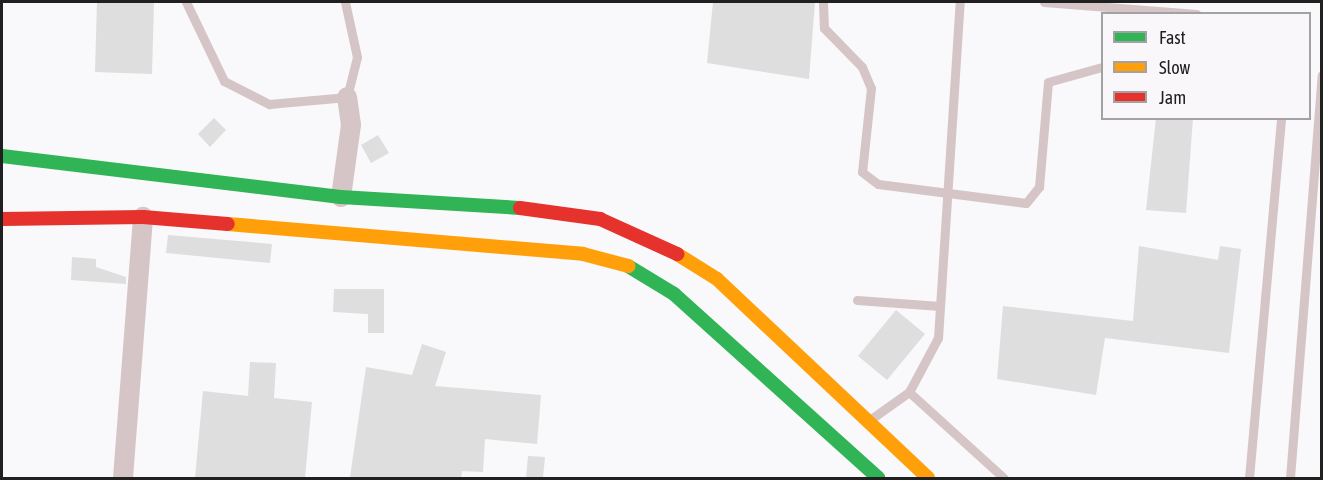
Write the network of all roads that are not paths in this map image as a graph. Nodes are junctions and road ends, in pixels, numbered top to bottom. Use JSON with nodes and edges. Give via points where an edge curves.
{"nodes":[{"id":1,"x":186,"y":2,"type":"edge"},
{"id":2,"x":345,"y":2,"type":"edge"},
{"id":3,"x":824,"y":2,"type":"edge"},
{"id":4,"x":960,"y":2,"type":"edge"},
{"id":5,"x":1044,"y":2,"type":"edge"},
{"id":6,"x":1118,"y":10,"type":"edge"},
{"id":7,"x":1158,"y":12,"type":"edge"},
{"id":8,"x":1101,"y":67,"type":"edge"},
{"id":9,"x":1322,"y":75,"type":"edge"},
{"id":10,"x":347,"y":97,"type":"junction"},
{"id":11,"x":1281,"y":120,"type":"edge"},
{"id":12,"x":2,"y":156,"type":"edge"},
{"id":13,"x":948,"y":196,"type":"junction"},
{"id":14,"x":340,"y":197,"type":"junction"},
{"id":15,"x":143,"y":217,"type":"junction"},
{"id":16,"x":2,"y":219,"type":"edge"},
{"id":17,"x":630,"y":231,"type":"junction"},
{"id":18,"x":616,"y":262,"type":"junction"},
{"id":19,"x":857,"y":300,"type":"dead end"},
{"id":20,"x":940,"y":306,"type":"junction"},
{"id":21,"x":909,"y":392,"type":"junction"},
{"id":22,"x":867,"y":423,"type":"junction"},
{"id":23,"x":123,"y":478,"type":"edge"},
{"id":24,"x":878,"y":478,"type":"edge"},
{"id":25,"x":928,"y":478,"type":"edge"},
{"id":26,"x":1004,"y":478,"type":"edge"},
{"id":27,"x":1249,"y":478,"type":"edge"},
{"id":28,"x":1290,"y":478,"type":"edge"}],
"edges":[{"from":1,"to":10,"type":"lane","via":[[224,81],[269,104]]},
{"from":2,"to":10,"type":"lane","via":[[357,57]]},
{"from":3,"to":13,"type":"lane","via":[[824,28],[862,67],[871,88],[864,178]]},
{"from":4,"to":13,"type":"lane"},
{"from":5,"to":6,"type":"lane"},
{"from":6,"to":7,"type":"lane"},
{"from":8,"to":13,"type":"lane","via":[[1048,82],[1034,197],[1020,204]]},
{"from":9,"to":28,"type":"lane"},
{"from":10,"to":14,"type":"street","via":[[351,125]]},
{"from":11,"to":27,"type":"lane"},
{"from":12,"to":14,"type":"street"},
{"from":13,"to":20,"type":"lane"},
{"from":14,"to":17,"type":"street","via":[[524,208],[600,219]]},
{"from":15,"to":16,"type":"street"},
{"from":15,"to":18,"type":"street","via":[[583,254]]},
{"from":15,"to":23,"type":"street"},
{"from":17,"to":18,"type":"street"},
{"from":17,"to":22,"type":"street","via":[[717,279]]},
{"from":18,"to":24,"type":"street","via":[[648,274],[674,294]]},
{"from":19,"to":20,"type":"lane"},
{"from":20,"to":21,"type":"lane","via":[[938,338]]},
{"from":21,"to":22,"type":"lane"},
{"from":21,"to":26,"type":"lane"},
{"from":22,"to":25,"type":"street"}]}
